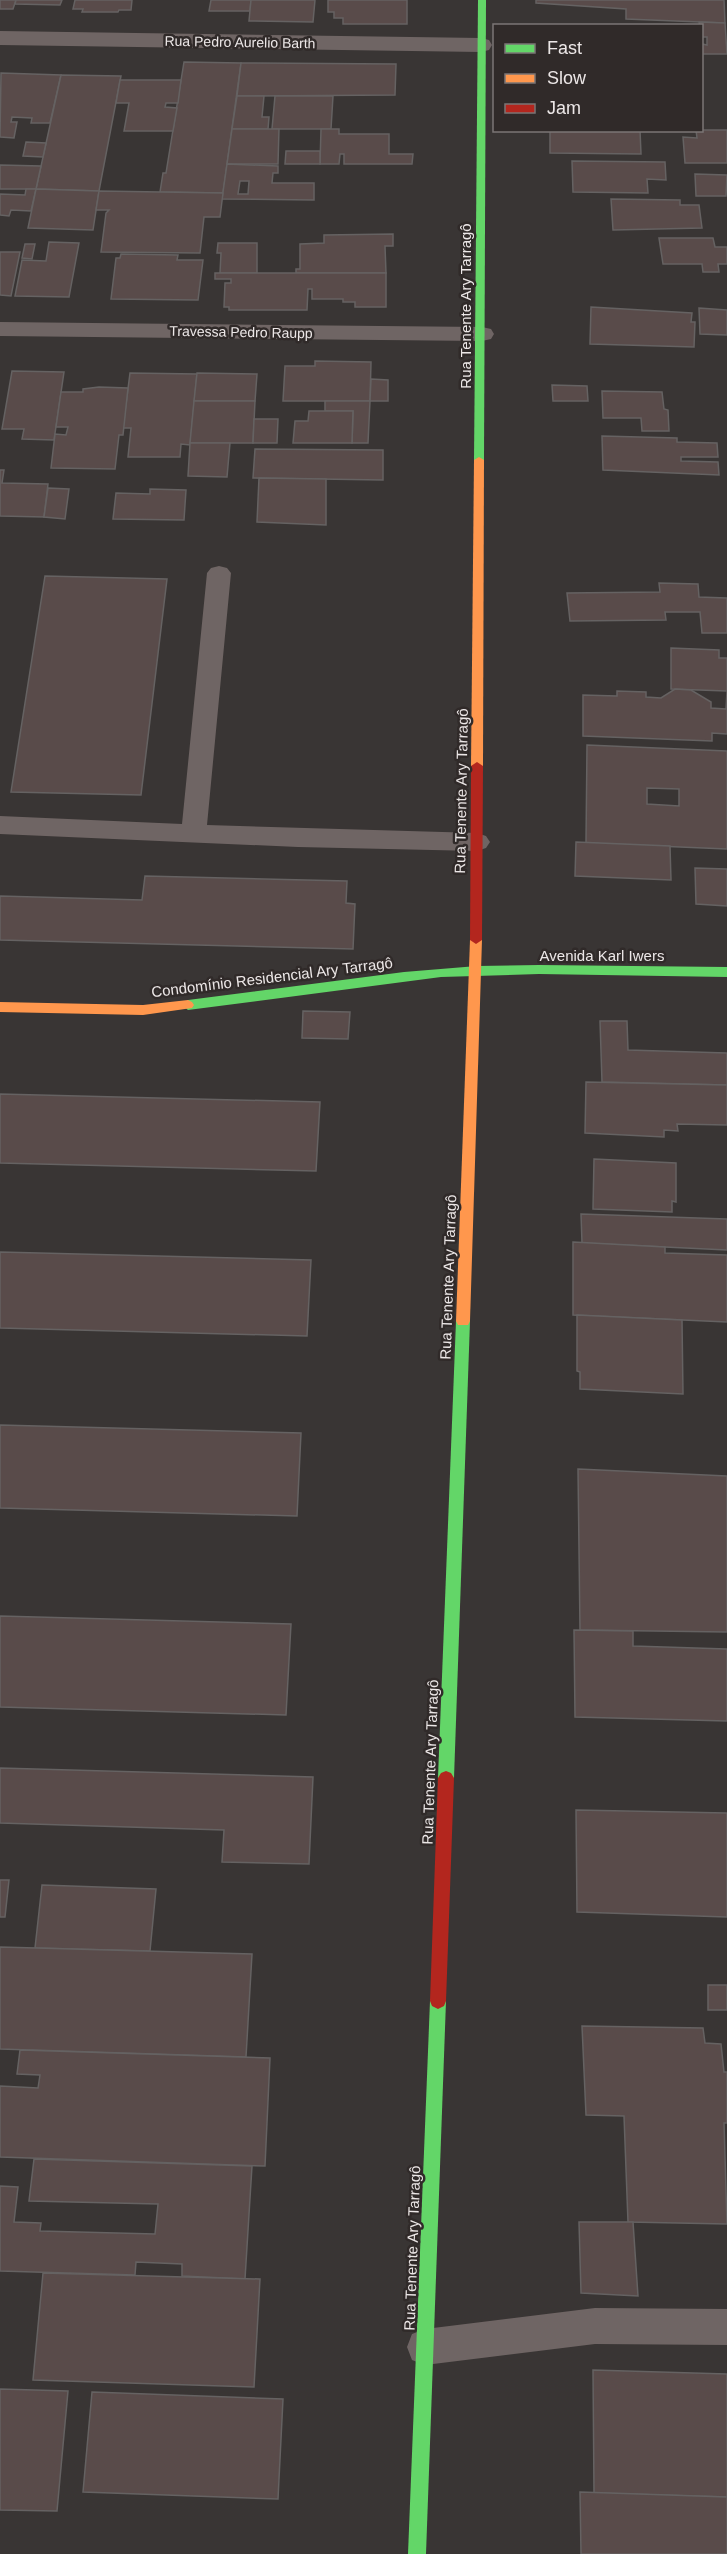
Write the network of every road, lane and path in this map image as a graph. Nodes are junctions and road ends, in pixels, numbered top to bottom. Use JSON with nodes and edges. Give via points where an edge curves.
{"nodes":[{"id":1,"x":482,"y":0,"type":"edge"},
{"id":2,"x":0,"y":38,"type":"edge"},
{"id":3,"x":481,"y":45,"type":"junction"},
{"id":4,"x":0,"y":329,"type":"edge"},
{"id":5,"x":482,"y":334,"type":"junction"},
{"id":6,"x":219,"y":573,"type":"dead end"},
{"id":7,"x":0,"y":825,"type":"edge"},
{"id":8,"x":194,"y":832,"type":"junction"},
{"id":9,"x":477,"y":842,"type":"junction"},
{"id":10,"x":476,"y":971,"type":"junction"},
{"id":11,"x":727,"y":972,"type":"edge"},
{"id":12,"x":0,"y":1007,"type":"edge"},
{"id":13,"x":727,"y":2328,"type":"edge"},
{"id":14,"x":425,"y":2347,"type":"junction"},
{"id":15,"x":417,"y":2554,"type":"edge"}],
"edges":[{"from":1,"to":3,"type":"main road","name":"Rua Tenente Ary Tarragô"},
{"from":2,"to":3,"type":"street","name":"Rua Pedro Aurelio Barth"},
{"from":3,"to":5,"type":"main road","name":"Rua Tenente Ary Tarragô"},
{"from":4,"to":5,"type":"street","name":"Travessa Pedro Raupp"},
{"from":5,"to":9,"type":"main road","name":"Rua Tenente Ary Tarragô"},
{"from":6,"to":8,"type":"lane"},
{"from":7,"to":8,"type":"lane"},
{"from":8,"to":9,"type":"lane","via":[[339,841]]},
{"from":9,"to":10,"type":"main road","name":"Rua Tenente Ary Tarragô"},
{"from":10,"to":11,"type":"main road","name":"Avenida Karl Iwers"},
{"from":10,"to":12,"type":"main road","name":"Condomínio Residencial Ary Tarragô","via":[[362,981],[270,997],[143,1010]]},
{"from":10,"to":14,"type":"main road","name":"Rua Tenente Ary Tarragô"},
{"from":13,"to":14,"type":"lane","via":[[595,2326]]},
{"from":14,"to":15,"type":"main road","name":"Rua Tenente Ary Tarragô"}]}
